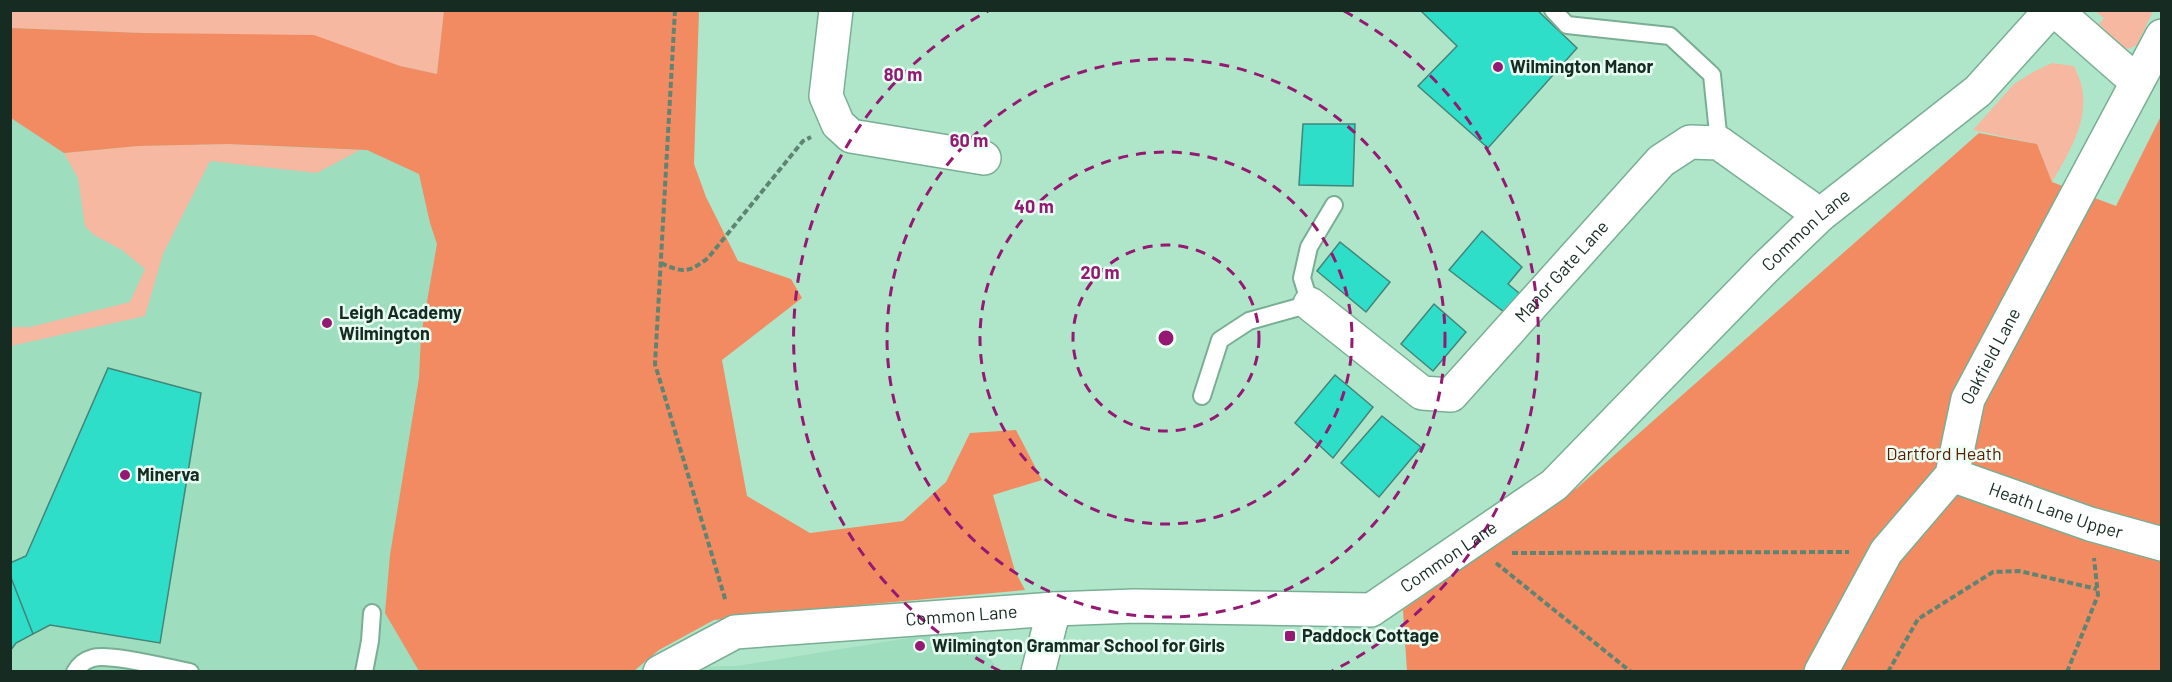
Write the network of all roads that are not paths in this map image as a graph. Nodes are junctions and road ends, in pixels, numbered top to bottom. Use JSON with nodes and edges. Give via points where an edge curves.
{"nodes":[{"id":1,"x":836,"y":10,"type":"edge"},
{"id":2,"x":1553,"y":10,"type":"edge"},
{"id":3,"x":2051,"y":10,"type":"edge"},
{"id":4,"x":2060,"y":10,"type":"edge"},
{"id":5,"x":2162,"y":36,"type":"edge"},
{"id":6,"x":2137,"y":82,"type":"junction"},
{"id":7,"x":1719,"y":143,"type":"junction"},
{"id":8,"x":984,"y":158,"type":"dead end"},
{"id":9,"x":1334,"y":205,"type":"dead end"},
{"id":10,"x":1820,"y":215,"type":"junction"},
{"id":11,"x":1310,"y":304,"type":"junction"},
{"id":12,"x":1202,"y":396,"type":"dead end"},
{"id":13,"x":1952,"y":475,"type":"junction"},
{"id":14,"x":2162,"y":544,"type":"edge"},
{"id":15,"x":1054,"y":609,"type":"junction"},
{"id":16,"x":372,"y":613,"type":"dead end"},
{"id":17,"x":167,"y":670,"type":"edge"},
{"id":18,"x":75,"y":672,"type":"edge"},
{"id":19,"x":190,"y":672,"type":"edge"},
{"id":20,"x":364,"y":672,"type":"edge"},
{"id":21,"x":660,"y":672,"type":"edge"},
{"id":22,"x":1038,"y":672,"type":"edge"},
{"id":23,"x":1821,"y":672,"type":"edge"}],
"edges":[{"from":1,"to":8,"type":"street","via":[[826,96],[838,124],[851,136]]},
{"from":2,"to":7,"type":"lane","via":[[1568,25],[1670,36],[1712,75]]},
{"from":3,"to":10,"type":"street","name":"Common Lane","via":[[1978,91]]},
{"from":4,"to":6,"type":"street","via":[[2062,17]]},
{"from":5,"to":6,"type":"street","name":"Oakfield Lane"},
{"from":6,"to":13,"type":"street","name":"Oakfield Lane","via":[[1968,399]]},
{"from":7,"to":10,"type":"street"},
{"from":7,"to":11,"type":"street","name":"Manor Gate Lane","via":[[1690,142],[1661,161],[1451,395],[1422,393]]},
{"from":9,"to":11,"type":"lane","via":[[1309,248],[1302,278]]},
{"from":10,"to":15,"type":"street","name":"Common Lane","via":[[1554,485],[1371,610],[1134,606]]},
{"from":11,"to":12,"type":"lane","via":[[1249,321],[1220,340]]},
{"from":13,"to":14,"type":"street","name":"Heath Lane Upper","via":[[2090,524]]},
{"from":13,"to":23,"type":"street","name":"Oakfield Lane","via":[[1886,552]]},
{"from":15,"to":21,"type":"street","name":"Common Lane","via":[[735,632]]},
{"from":15,"to":22,"type":"street"},
{"from":16,"to":20,"type":"lane"},
{"from":17,"to":18,"type":"lane","via":[[110,657],[93,658],[79,665]]},
{"from":17,"to":19,"type":"lane"}]}
